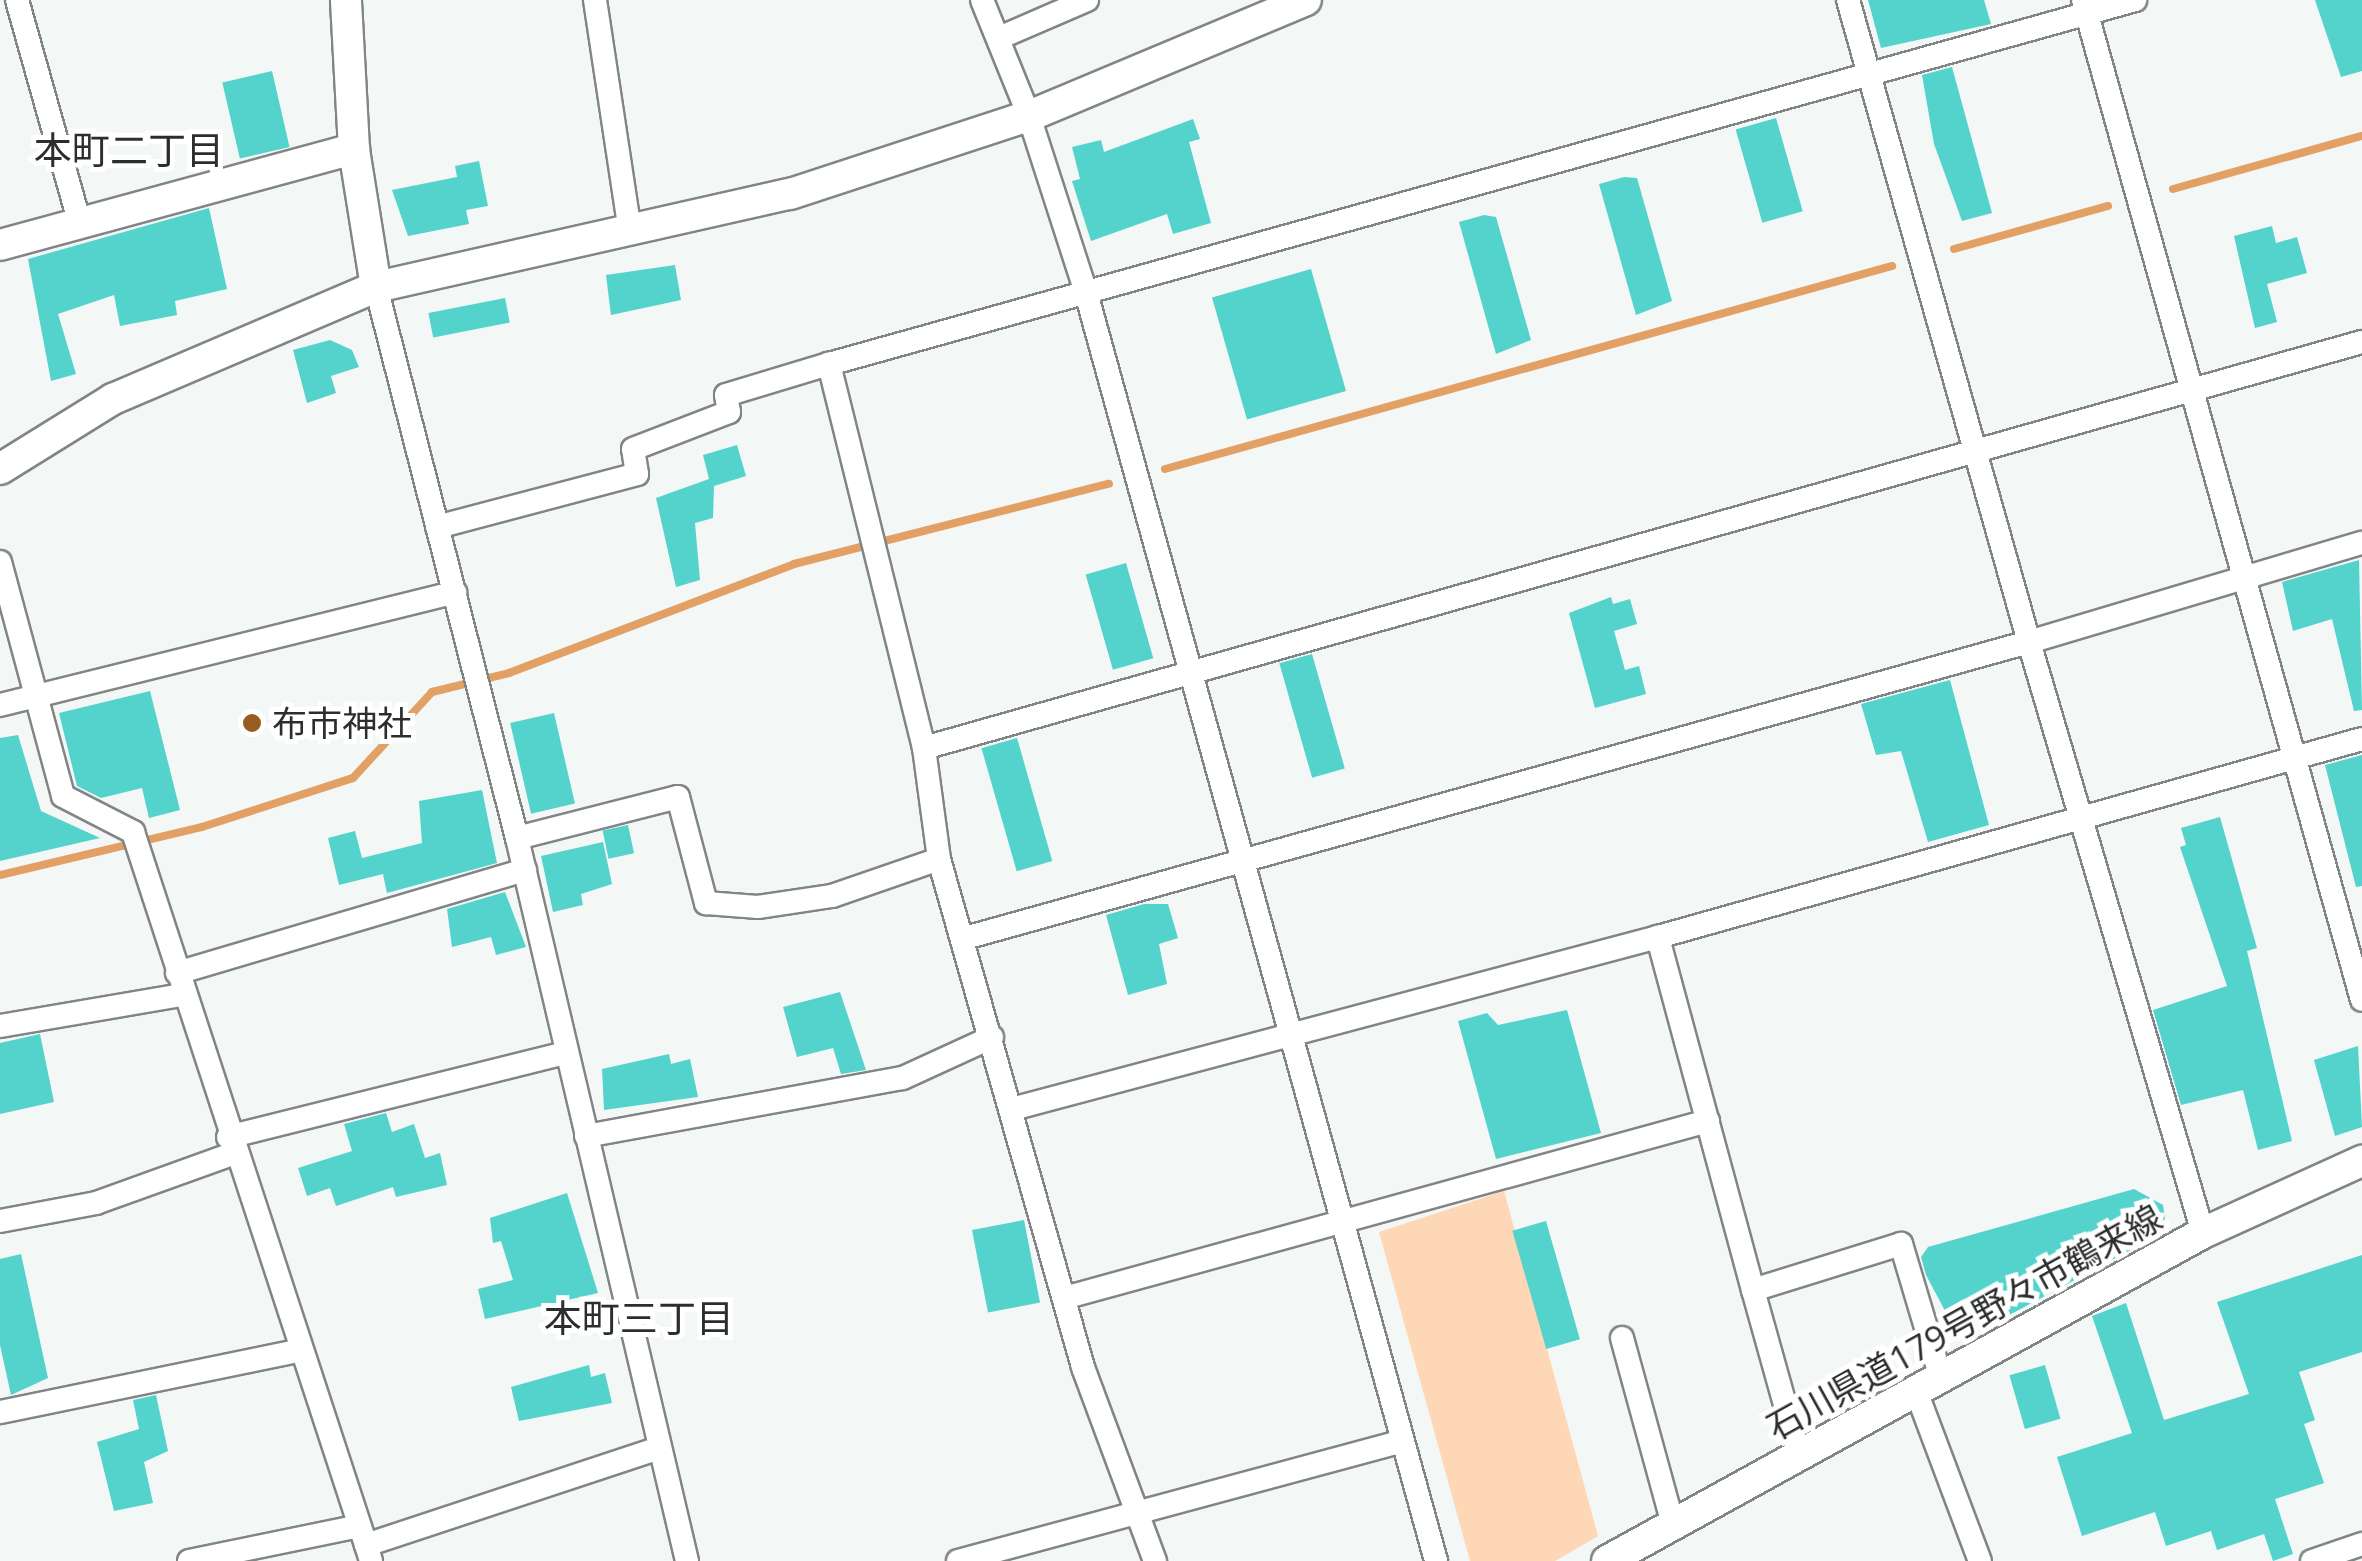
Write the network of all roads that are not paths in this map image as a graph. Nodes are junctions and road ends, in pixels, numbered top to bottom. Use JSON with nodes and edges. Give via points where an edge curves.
{"nodes":[{"id":1,"x":18,"y":0,"type":"edge"},
{"id":2,"x":346,"y":0,"type":"edge"},
{"id":3,"x":596,"y":0,"type":"edge"},
{"id":4,"x":982,"y":0,"type":"edge"},
{"id":5,"x":1088,"y":0,"type":"edge"},
{"id":6,"x":1306,"y":0,"type":"edge"},
{"id":7,"x":1848,"y":0,"type":"edge"},
{"id":8,"x":2135,"y":0,"type":"edge"},
{"id":9,"x":2085,"y":7,"type":"edge"},
{"id":10,"x":1000,"y":38,"type":"junction"},
{"id":11,"x":1870,"y":76,"type":"junction"},
{"id":12,"x":1030,"y":116,"type":"junction"},
{"id":13,"x":354,"y":149,"type":"junction"},
{"id":14,"x":79,"y":220,"type":"junction"},
{"id":15,"x":630,"y":232,"type":"junction"},
{"id":16,"x":0,"y":246,"type":"edge"},
{"id":17,"x":376,"y":288,"type":"junction"},
{"id":18,"x":1085,"y":288,"type":"junction"},
{"id":19,"x":2362,"y":342,"type":"edge"},
{"id":20,"x":829,"y":364,"type":"junction"},
{"id":21,"x":2194,"y":390,"type":"junction"},
{"id":22,"x":1976,"y":450,"type":"junction"},
{"id":23,"x":0,"y":469,"type":"edge"},
{"id":24,"x":437,"y":527,"type":"junction"},
{"id":25,"x":2362,"y":543,"type":"edge"},
{"id":26,"x":0,"y":562,"type":"edge"},
{"id":27,"x":2244,"y":576,"type":"junction"},
{"id":28,"x":455,"y":592,"type":"junction"},
{"id":29,"x":2029,"y":642,"type":"junction"},
{"id":30,"x":1186,"y":668,"type":"junction"},
{"id":31,"x":40,"y":696,"type":"junction"},
{"id":32,"x":0,"y":705,"type":"edge"},
{"id":33,"x":2362,"y":739,"type":"edge"},
{"id":34,"x":924,"y":748,"type":"junction"},
{"id":35,"x":2299,"y":756,"type":"junction"},
{"id":36,"x":2076,"y":818,"type":"junction"},
{"id":37,"x":517,"y":838,"type":"junction"},
{"id":38,"x":938,"y":860,"type":"junction"},
{"id":39,"x":1242,"y":860,"type":"junction"},
{"id":40,"x":524,"y":870,"type":"junction"},
{"id":41,"x":1658,"y":937,"type":"junction"},
{"id":42,"x":965,"y":938,"type":"junction"},
{"id":43,"x":180,"y":984,"type":"junction"},
{"id":44,"x":2362,"y":1000,"type":"edge"},
{"id":45,"x":0,"y":1026,"type":"edge"},
{"id":46,"x":1289,"y":1034,"type":"junction"},
{"id":47,"x":992,"y":1037,"type":"junction"},
{"id":48,"x":566,"y":1053,"type":"junction"},
{"id":49,"x":1012,"y":1110,"type":"junction"},
{"id":50,"x":1708,"y":1121,"type":"junction"},
{"id":51,"x":586,"y":1136,"type":"junction"},
{"id":52,"x":231,"y":1145,"type":"junction"},
{"id":53,"x":2362,"y":1161,"type":"edge"},
{"id":54,"x":0,"y":1221,"type":"edge"},
{"id":55,"x":1341,"y":1225,"type":"junction"},
{"id":56,"x":2203,"y":1233,"type":"junction"},
{"id":57,"x":1753,"y":1290,"type":"junction"},
{"id":58,"x":1064,"y":1298,"type":"junction"},
{"id":59,"x":1622,"y":1338,"type":"dead end"},
{"id":60,"x":297,"y":1351,"type":"junction"},
{"id":61,"x":1928,"y":1384,"type":"junction"},
{"id":62,"x":0,"y":1412,"type":"edge"},
{"id":63,"x":1402,"y":1441,"type":"junction"},
{"id":64,"x":656,"y":1449,"type":"junction"},
{"id":65,"x":1800,"y":1455,"type":"junction"},
{"id":66,"x":1134,"y":1508,"type":"junction"},
{"id":67,"x":1673,"y":1525,"type":"junction"},
{"id":68,"x":365,"y":1544,"type":"edge"},
{"id":69,"x":2362,"y":1544,"type":"edge"},
{"id":70,"x":190,"y":1561,"type":"edge"},
{"id":71,"x":687,"y":1561,"type":"edge"},
{"id":72,"x":958,"y":1561,"type":"edge"},
{"id":73,"x":1155,"y":1561,"type":"edge"},
{"id":74,"x":1436,"y":1561,"type":"edge"},
{"id":75,"x":1608,"y":1561,"type":"edge"},
{"id":76,"x":1980,"y":1561,"type":"edge"},
{"id":77,"x":2312,"y":1561,"type":"edge"}],
"edges":[{"from":1,"to":14,"type":"street"},
{"from":2,"to":13,"type":"main road"},
{"from":3,"to":15,"type":"street"},
{"from":4,"to":10,"type":"street"},
{"from":5,"to":10,"type":"street"},
{"from":6,"to":12,"type":"main road"},
{"from":7,"to":11,"type":"street"},
{"from":8,"to":9,"type":"street"},
{"from":9,"to":11,"type":"street"},
{"from":9,"to":21,"type":"street"},
{"from":10,"to":12,"type":"street"},
{"from":11,"to":18,"type":"street"},
{"from":11,"to":22,"type":"street"},
{"from":12,"to":15,"type":"main road","via":[[790,194]]},
{"from":12,"to":18,"type":"street"},
{"from":13,"to":14,"type":"main road"},
{"from":13,"to":17,"type":"main road"},
{"from":14,"to":16,"type":"main road"},
{"from":15,"to":17,"type":"main road"},
{"from":17,"to":23,"type":"main road","via":[[130,392]]},
{"from":17,"to":24,"type":"street"},
{"from":18,"to":20,"type":"street"},
{"from":18,"to":30,"type":"street"},
{"from":19,"to":21,"type":"street"},
{"from":20,"to":24,"type":"street","via":[[726,395],[729,412],[632,449],[637,474]]},
{"from":20,"to":34,"type":"street"},
{"from":21,"to":22,"type":"street"},
{"from":21,"to":27,"type":"street"},
{"from":22,"to":29,"type":"street"},
{"from":22,"to":30,"type":"street"},
{"from":24,"to":28,"type":"street"},
{"from":25,"to":27,"type":"street"},
{"from":26,"to":31,"type":"street"},
{"from":27,"to":29,"type":"street"},
{"from":27,"to":35,"type":"street"},
{"from":28,"to":31,"type":"street"},
{"from":28,"to":37,"type":"street"},
{"from":29,"to":36,"type":"street"},
{"from":29,"to":39,"type":"street"},
{"from":30,"to":34,"type":"street"},
{"from":30,"to":39,"type":"street"},
{"from":31,"to":32,"type":"street"},
{"from":31,"to":43,"type":"street","via":[[64,796],[134,832]]},
{"from":33,"to":35,"type":"street"},
{"from":34,"to":38,"type":"street"},
{"from":35,"to":36,"type":"street"},
{"from":35,"to":44,"type":"street"},
{"from":36,"to":41,"type":"street"},
{"from":36,"to":56,"type":"street"},
{"from":37,"to":38,"type":"street","via":[[678,797],[706,903],[758,907],[832,896]]},
{"from":37,"to":40,"type":"street"},
{"from":38,"to":42,"type":"street"},
{"from":39,"to":42,"type":"street"},
{"from":39,"to":46,"type":"street"},
{"from":40,"to":43,"type":"street"},
{"from":40,"to":48,"type":"street"},
{"from":41,"to":46,"type":"street"},
{"from":41,"to":50,"type":"street"},
{"from":42,"to":47,"type":"street"},
{"from":43,"to":45,"type":"street"},
{"from":43,"to":52,"type":"street"},
{"from":46,"to":49,"type":"street"},
{"from":46,"to":55,"type":"street"},
{"from":47,"to":49,"type":"street"},
{"from":47,"to":51,"type":"street","via":[[903,1078]]},
{"from":48,"to":51,"type":"street"},
{"from":48,"to":52,"type":"street"},
{"from":49,"to":58,"type":"street"},
{"from":50,"to":55,"type":"street"},
{"from":50,"to":57,"type":"street"},
{"from":51,"to":64,"type":"street"},
{"from":52,"to":54,"type":"street","via":[[96,1203]]},
{"from":52,"to":60,"type":"street"},
{"from":53,"to":56,"type":"main road","name":"石川県道179号野々市鶴来線"},
{"from":55,"to":58,"type":"street"},
{"from":55,"to":63,"type":"street"},
{"from":56,"to":61,"type":"main road","name":"石川県道179号野々市鶴来線"},
{"from":57,"to":61,"type":"street","via":[[1900,1244]]},
{"from":57,"to":65,"type":"street"},
{"from":58,"to":66,"type":"street"},
{"from":59,"to":67,"type":"street"},
{"from":60,"to":62,"type":"street"},
{"from":60,"to":68,"type":"street"},
{"from":61,"to":65,"type":"main road","name":"石川県道179号野々市鶴来線"},
{"from":61,"to":76,"type":"street"},
{"from":63,"to":66,"type":"street"},
{"from":63,"to":74,"type":"street"},
{"from":64,"to":68,"type":"street"},
{"from":64,"to":71,"type":"street"},
{"from":65,"to":67,"type":"main road","name":"石川県道179号野々市鶴来線"},
{"from":66,"to":72,"type":"street"},
{"from":66,"to":73,"type":"street"},
{"from":67,"to":75,"type":"main road","name":"石川県道179号野々市鶴来線"},
{"from":68,"to":70,"type":"street"},
{"from":69,"to":77,"type":"street"}]}
